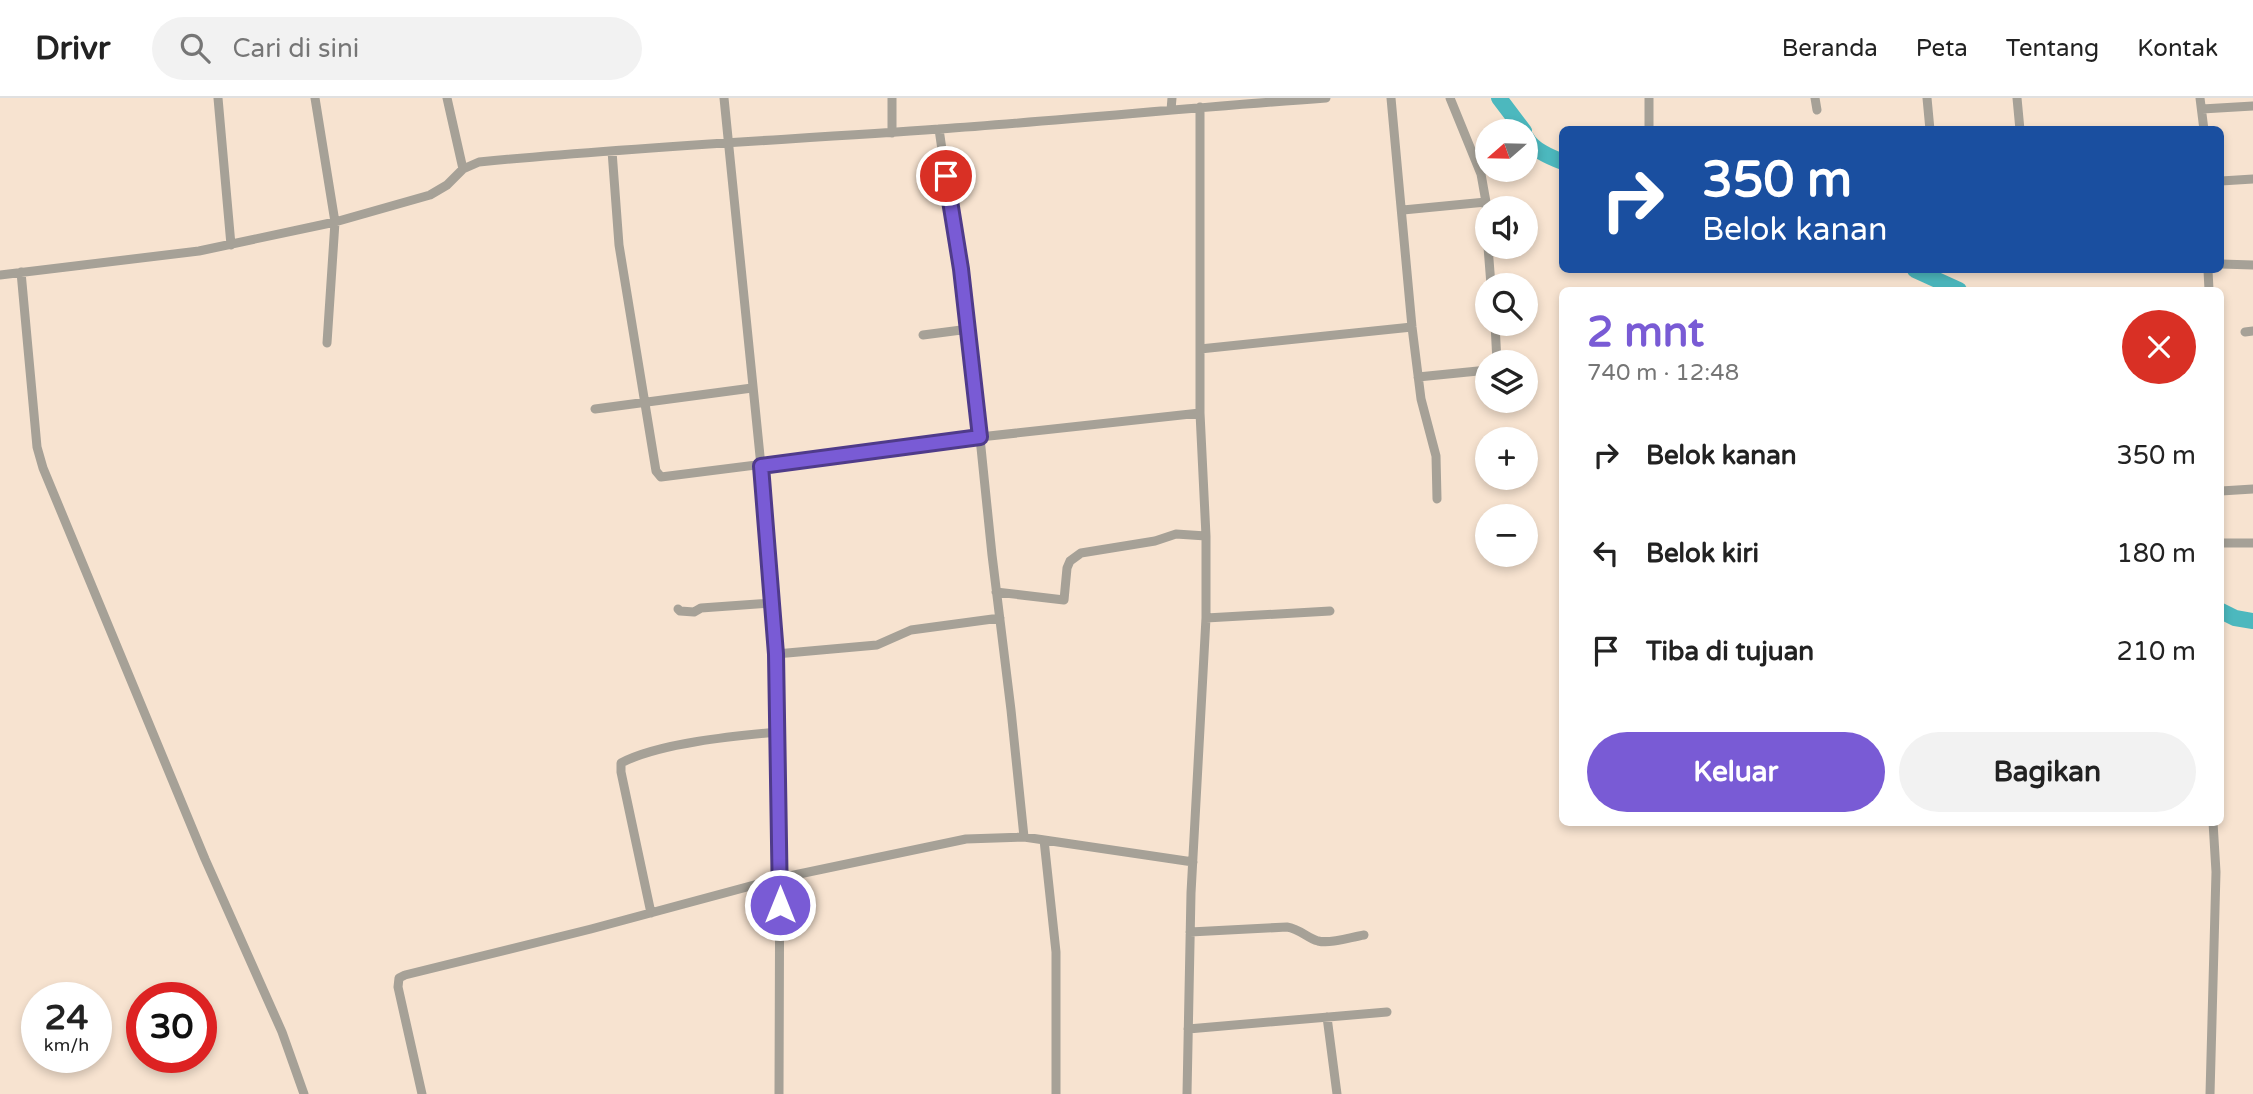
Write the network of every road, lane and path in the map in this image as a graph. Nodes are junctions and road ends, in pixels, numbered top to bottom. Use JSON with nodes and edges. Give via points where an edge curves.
{"nodes":[{"id":1,"x":218,"y":98,"type":"edge"},
{"id":2,"x":315,"y":98,"type":"edge"},
{"id":3,"x":447,"y":98,"type":"edge"},
{"id":4,"x":724,"y":98,"type":"edge"},
{"id":5,"x":892,"y":98,"type":"edge"},
{"id":6,"x":1172,"y":98,"type":"edge"},
{"id":7,"x":1326,"y":98,"type":"edge"},
{"id":8,"x":1391,"y":98,"type":"edge"},
{"id":9,"x":1450,"y":98,"type":"edge"},
{"id":10,"x":1649,"y":98,"type":"edge"},
{"id":11,"x":1815,"y":98,"type":"edge"},
{"id":12,"x":1927,"y":98,"type":"edge"},
{"id":13,"x":2017,"y":98,"type":"edge"},
{"id":14,"x":2200,"y":98,"type":"edge"},
{"id":15,"x":2253,"y":106,"type":"edge"},
{"id":16,"x":1200,"y":107,"type":"junction"},
{"id":17,"x":2202,"y":109,"type":"junction"},
{"id":18,"x":1171,"y":110,"type":"junction"},
{"id":19,"x":1816,"y":110,"type":"dead end"},
{"id":20,"x":1649,"y":126,"type":"edge"},
{"id":21,"x":1930,"y":126,"type":"edge"},
{"id":22,"x":2020,"y":126,"type":"edge"},
{"id":23,"x":2204,"y":126,"type":"edge"},
{"id":24,"x":939,"y":130,"type":"junction"},
{"id":25,"x":892,"y":133,"type":"junction"},
{"id":26,"x":730,"y":144,"type":"junction"},
{"id":27,"x":612,"y":151,"type":"junction"},
{"id":28,"x":463,"y":169,"type":"junction"},
{"id":29,"x":2253,"y":179,"type":"edge"},
{"id":30,"x":2224,"y":181,"type":"edge"},
{"id":31,"x":1485,"y":196,"type":"edge"},
{"id":32,"x":1475,"y":203,"type":"edge"},
{"id":33,"x":1403,"y":210,"type":"junction"},
{"id":34,"x":335,"y":222,"type":"junction"},
{"id":35,"x":231,"y":245,"type":"junction"},
{"id":36,"x":2224,"y":264,"type":"edge"},
{"id":37,"x":2253,"y":265,"type":"edge"},
{"id":38,"x":21,"y":272,"type":"junction"},
{"id":39,"x":0,"y":275,"type":"edge"},
{"id":40,"x":1412,"y":327,"type":"junction"},
{"id":41,"x":969,"y":329,"type":"junction"},
{"id":42,"x":923,"y":335,"type":"dead end"},
{"id":43,"x":327,"y":343,"type":"dead end"},
{"id":44,"x":1200,"y":349,"type":"junction"},
{"id":45,"x":1475,"y":371,"type":"edge"},
{"id":46,"x":1418,"y":377,"type":"junction"},
{"id":47,"x":752,"y":388,"type":"junction"},
{"id":48,"x":645,"y":402,"type":"junction"},
{"id":49,"x":595,"y":409,"type":"dead end"},
{"id":50,"x":1200,"y":413,"type":"junction"},
{"id":51,"x":980,"y":437,"type":"junction"},
{"id":52,"x":761,"y":466,"type":"junction"},
{"id":53,"x":2253,"y":489,"type":"edge"},
{"id":54,"x":2224,"y":491,"type":"edge"},
{"id":55,"x":1437,"y":499,"type":"dead end"},
{"id":56,"x":1206,"y":536,"type":"junction"},
{"id":57,"x":2224,"y":543,"type":"edge"},
{"id":58,"x":2253,"y":543,"type":"edge"},
{"id":59,"x":996,"y":592,"type":"junction"},
{"id":60,"x":772,"y":603,"type":"junction"},
{"id":61,"x":678,"y":609,"type":"dead end"},
{"id":62,"x":1330,"y":611,"type":"dead end"},
{"id":63,"x":1000,"y":618,"type":"junction"},
{"id":64,"x":1206,"y":618,"type":"junction"},
{"id":65,"x":776,"y":654,"type":"junction"},
{"id":66,"x":778,"y":732,"type":"junction"},
{"id":67,"x":2213,"y":826,"type":"edge"},
{"id":68,"x":1024,"y":837,"type":"junction"},
{"id":69,"x":1044,"y":839,"type":"junction"},
{"id":70,"x":1193,"y":862,"type":"junction"},
{"id":71,"x":780,"y":878,"type":"junction"},
{"id":72,"x":650,"y":913,"type":"junction"},
{"id":73,"x":1190,"y":932,"type":"junction"},
{"id":74,"x":1364,"y":935,"type":"dead end"},
{"id":75,"x":1387,"y":1012,"type":"dead end"},
{"id":76,"x":1327,"y":1017,"type":"junction"},
{"id":77,"x":1188,"y":1029,"type":"junction"},
{"id":78,"x":304,"y":1094,"type":"edge"},
{"id":79,"x":422,"y":1094,"type":"edge"},
{"id":80,"x":779,"y":1094,"type":"edge"},
{"id":81,"x":1056,"y":1094,"type":"edge"},
{"id":82,"x":1187,"y":1094,"type":"edge"},
{"id":83,"x":1337,"y":1094,"type":"edge"},
{"id":84,"x":2210,"y":1094,"type":"edge"}],
"edges":[{"from":1,"to":35,"type":"street"},
{"from":2,"to":34,"type":"street"},
{"from":3,"to":28,"type":"street"},
{"from":4,"to":26,"type":"street"},
{"from":5,"to":25,"type":"street"},
{"from":6,"to":18,"type":"street"},
{"from":7,"to":16,"type":"street"},
{"from":8,"to":33,"type":"street"},
{"from":9,"to":31,"type":"street","via":[[1476,158]]},
{"from":10,"to":20,"type":"street"},
{"from":11,"to":19,"type":"street"},
{"from":12,"to":21,"type":"street"},
{"from":13,"to":22,"type":"street"},
{"from":14,"to":17,"type":"street"},
{"from":15,"to":17,"type":"street"},
{"from":16,"to":18,"type":"street"},
{"from":16,"to":44,"type":"street"},
{"from":17,"to":23,"type":"street"},
{"from":18,"to":24,"type":"street"},
{"from":24,"to":25,"type":"street"},
{"from":24,"to":41,"type":"street"},
{"from":25,"to":26,"type":"street"},
{"from":26,"to":27,"type":"street"},
{"from":26,"to":47,"type":"street"},
{"from":27,"to":28,"type":"street","via":[[479,163]]},
{"from":27,"to":48,"type":"street","via":[[619,245]]},
{"from":28,"to":34,"type":"street","via":[[430,195]]},
{"from":29,"to":30,"type":"street"},
{"from":32,"to":33,"type":"street"},
{"from":33,"to":40,"type":"street"},
{"from":34,"to":35,"type":"street"},
{"from":34,"to":43,"type":"street"},
{"from":35,"to":38,"type":"street"},
{"from":36,"to":37,"type":"street"},
{"from":38,"to":39,"type":"street"},
{"from":38,"to":78,"type":"street","via":[[37,446],[43,468],[282,1032]]},
{"from":40,"to":44,"type":"street"},
{"from":40,"to":46,"type":"street"},
{"from":41,"to":42,"type":"street"},
{"from":41,"to":51,"type":"street"},
{"from":44,"to":50,"type":"street"},
{"from":45,"to":46,"type":"street"},
{"from":46,"to":55,"type":"street","via":[[1434,442]]},
{"from":47,"to":48,"type":"street"},
{"from":47,"to":52,"type":"street"},
{"from":48,"to":49,"type":"street"},
{"from":48,"to":52,"type":"street","via":[[656,471],[661,477]]},
{"from":50,"to":51,"type":"street"},
{"from":50,"to":56,"type":"street"},
{"from":51,"to":52,"type":"street"},
{"from":51,"to":59,"type":"street"},
{"from":52,"to":60,"type":"street"},
{"from":53,"to":54,"type":"street"},
{"from":56,"to":59,"type":"street","via":[[1176,534],[1080,553],[1067,568],[1064,600]]},
{"from":56,"to":64,"type":"street"},
{"from":57,"to":58,"type":"street"},
{"from":59,"to":63,"type":"street"},
{"from":60,"to":61,"type":"street","via":[[694,612]]},
{"from":60,"to":65,"type":"street"},
{"from":62,"to":64,"type":"street"},
{"from":63,"to":65,"type":"street","via":[[911,630],[877,645]]},
{"from":63,"to":68,"type":"street"},
{"from":64,"to":70,"type":"street"},
{"from":65,"to":66,"type":"street"},
{"from":66,"to":71,"type":"street"},
{"from":66,"to":72,"type":"street","via":[[697,743],[621,763]]},
{"from":67,"to":84,"type":"street"},
{"from":68,"to":69,"type":"street"},
{"from":68,"to":71,"type":"street","via":[[966,839]]},
{"from":69,"to":70,"type":"street"},
{"from":69,"to":81,"type":"street","via":[[1056,952]]},
{"from":70,"to":73,"type":"street"},
{"from":71,"to":72,"type":"street"},
{"from":71,"to":80,"type":"street"},
{"from":72,"to":79,"type":"street","via":[[402,976],[398,987]]},
{"from":73,"to":74,"type":"street","via":[[1287,928],[1318,941]]},
{"from":73,"to":77,"type":"street"},
{"from":75,"to":76,"type":"street"},
{"from":76,"to":77,"type":"street"},
{"from":76,"to":83,"type":"street"},
{"from":77,"to":82,"type":"street"}]}
